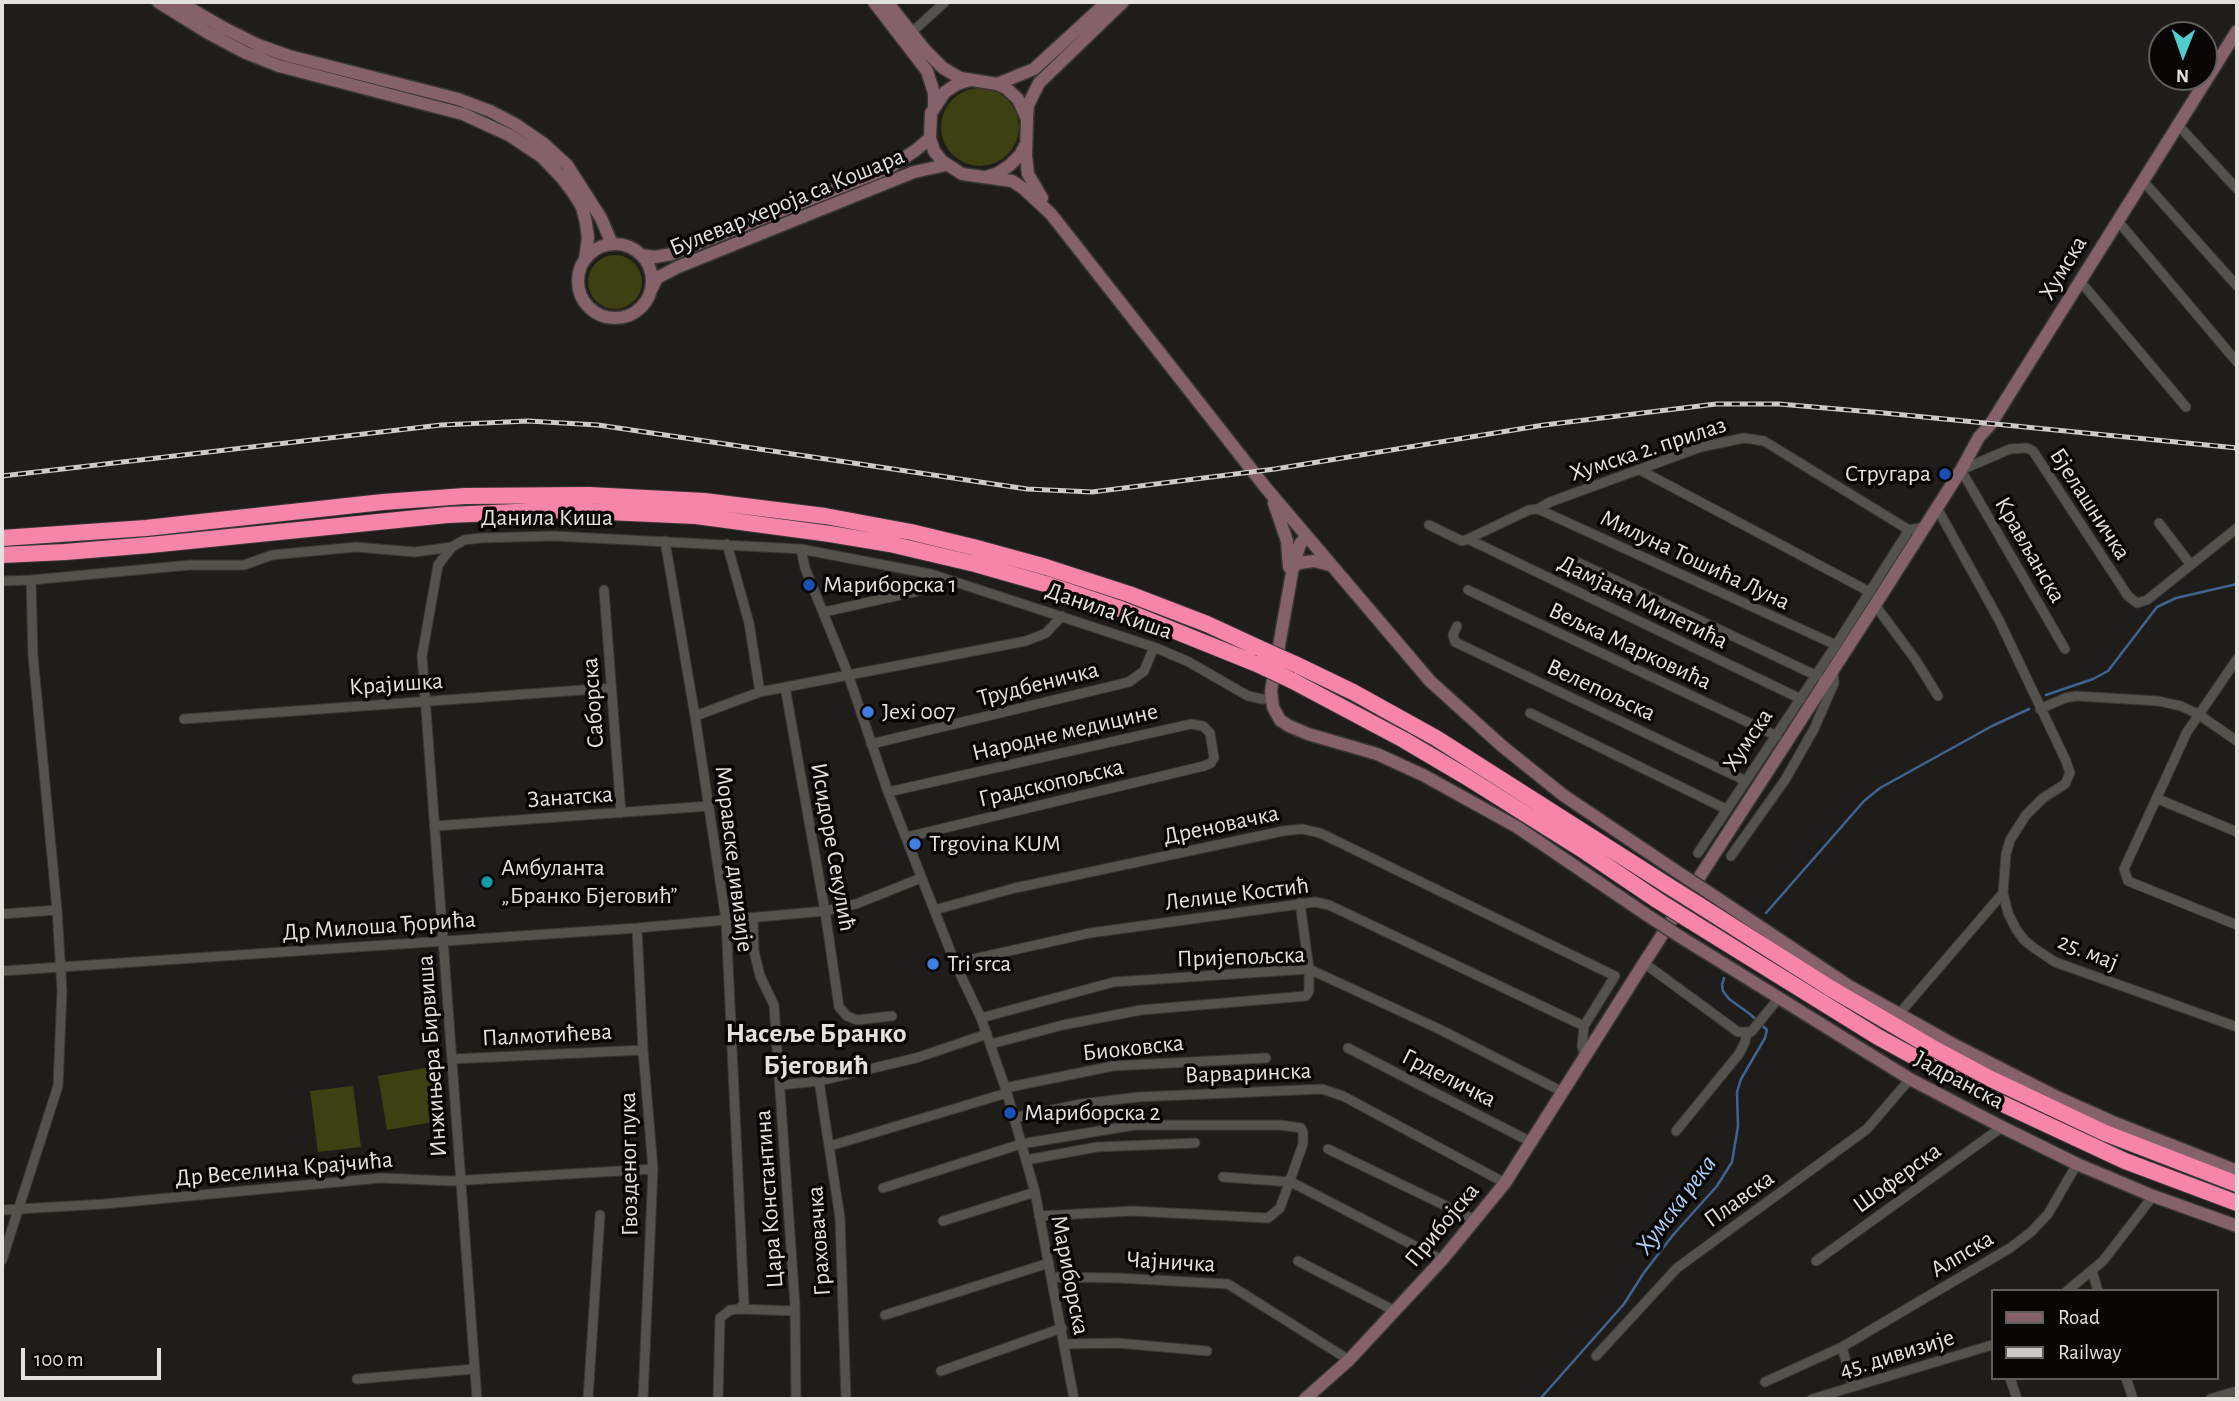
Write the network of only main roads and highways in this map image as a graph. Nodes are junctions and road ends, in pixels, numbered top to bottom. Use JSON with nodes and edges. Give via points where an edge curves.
{"nodes":[{"id":1,"x":158,"y":2,"type":"edge"},
{"id":2,"x":179,"y":2,"type":"edge"},
{"id":3,"x":874,"y":2,"type":"edge"},
{"id":4,"x":887,"y":2,"type":"edge"},
{"id":5,"x":1107,"y":2,"type":"edge"},
{"id":6,"x":1124,"y":2,"type":"edge"},
{"id":7,"x":2237,"y":31,"type":"edge"},
{"id":8,"x":970,"y":80,"type":"junction"},
{"id":9,"x":997,"y":84,"type":"junction"},
{"id":10,"x":933,"y":107,"type":"junction"},
{"id":11,"x":1027,"y":119,"type":"junction"},
{"id":12,"x":929,"y":138,"type":"junction"},
{"id":13,"x":1026,"y":142,"type":"junction"},
{"id":14,"x":946,"y":165,"type":"junction"},
{"id":15,"x":983,"y":177,"type":"junction"},
{"id":16,"x":1051,"y":214,"type":"junction"},
{"id":17,"x":612,"y":244,"type":"junction"},
{"id":18,"x":641,"y":255,"type":"junction"},
{"id":19,"x":585,"y":259,"type":"junction"},
{"id":20,"x":651,"y":290,"type":"junction"},
{"id":21,"x":1266,"y":488,"type":"junction"},
{"id":22,"x":1306,"y":537,"type":"junction"},
{"id":23,"x":2,"y":538,"type":"edge"},
{"id":24,"x":2,"y":555,"type":"edge"},
{"id":25,"x":1331,"y":565,"type":"junction"},
{"id":26,"x":1293,"y":567,"type":"junction"},
{"id":27,"x":1289,"y":587,"type":"junction"},
{"id":28,"x":1258,"y":656,"type":"junction"},
{"id":29,"x":1293,"y":672,"type":"junction"},
{"id":30,"x":1672,"y":878,"type":"junction"},
{"id":31,"x":1703,"y":899,"type":"junction"},
{"id":32,"x":1644,"y":963,"type":"joint"},
{"id":33,"x":2237,"y":1171,"type":"edge"},
{"id":34,"x":2237,"y":1184,"type":"edge"},
{"id":35,"x":2237,"y":1203,"type":"edge"},
{"id":36,"x":2237,"y":1226,"type":"edge"},
{"id":37,"x":1305,"y":1399,"type":"edge"}],
"edges":[{"from":1,"to":19,"type":"main road","via":[[208,33],[278,66],[463,114],[509,135],[542,157],[582,207]]},
{"from":2,"to":17,"type":"main road","via":[[258,45],[458,99],[515,124],[567,165]]},
{"from":3,"to":10,"type":"main road","via":[[927,71]]},
{"from":4,"to":8,"type":"main road","via":[[943,68]]},
{"from":5,"to":9,"type":"main road","via":[[1034,69]]},
{"from":6,"to":11,"type":"main road","via":[[1040,83],[1028,105]]},
{"from":7,"to":32,"type":"main road","name":"Хумска"},
{"from":8,"to":9,"type":"main road"},
{"from":8,"to":10,"type":"main road","via":[[949,89]]},
{"from":9,"to":11,"type":"main road","via":[[1014,95]]},
{"from":10,"to":12,"type":"main road"},
{"from":11,"to":13,"type":"main road"},
{"from":12,"to":14,"type":"main road"},
{"from":12,"to":18,"type":"main road","name":"Булевар хероја са Кошара","via":[[889,168],[672,254]]},
{"from":13,"to":15,"type":"main road","via":[[1005,170]]},
{"from":13,"to":16,"type":"main road","via":[[1028,174]]},
{"from":14,"to":15,"type":"main road","via":[[962,174]]},
{"from":14,"to":20,"type":"main road","name":"Булевар хероја са Кошара","via":[[914,172],[678,267],[657,278]]},
{"from":15,"to":16,"type":"main road","via":[[1020,185]]},
{"from":16,"to":21,"type":"main road"},
{"from":17,"to":18,"type":"main road"},
{"from":17,"to":19,"type":"main road"},
{"from":18,"to":20,"type":"main road","via":[[650,271]]},
{"from":19,"to":20,"type":"main road","via":[[578,274],[579,291],[586,306],[599,315],[615,319],[631,315]]},
{"from":21,"to":22,"type":"main road"},
{"from":21,"to":27,"type":"main road","via":[[1287,541]]},
{"from":22,"to":25,"type":"main road"},
{"from":22,"to":26,"type":"main road"},
{"from":23,"to":28,"type":"highway","via":[[446,497],[552,494],[677,499],[855,521],[950,541],[1059,571],[1169,609]]},
{"from":24,"to":28,"type":"highway","via":[[149,545],[447,514],[654,513],[752,522],[957,559]]},
{"from":25,"to":26,"type":"main road","via":[[1314,561]]},
{"from":25,"to":30,"type":"main road","via":[[1430,681],[1563,795]]},
{"from":26,"to":27,"type":"main road"},
{"from":27,"to":36,"type":"main road","name":"Јадранска","bridge":true,"via":[[1271,699],[1275,714],[1289,726],[1377,754],[1423,775],[1517,828],[1777,999],[2002,1128],[2153,1196]]},
{"from":28,"to":29,"type":"highway","bridge":true},
{"from":29,"to":30,"type":"highway","via":[[1361,697]]},
{"from":29,"to":35,"type":"highway","bridge":true,"via":[[1858,1025],[1988,1097],[2125,1161]]},
{"from":30,"to":31,"type":"highway","bridge":true},
{"from":31,"to":33,"type":"main road","via":[[1962,1049],[2059,1098]]},
{"from":31,"to":34,"type":"highway","via":[[1830,988],[1980,1074],[2105,1133]]},
{"from":32,"to":37,"type":"main road","name":"Прибојска","via":[[1506,1183],[1395,1311]]}]}
